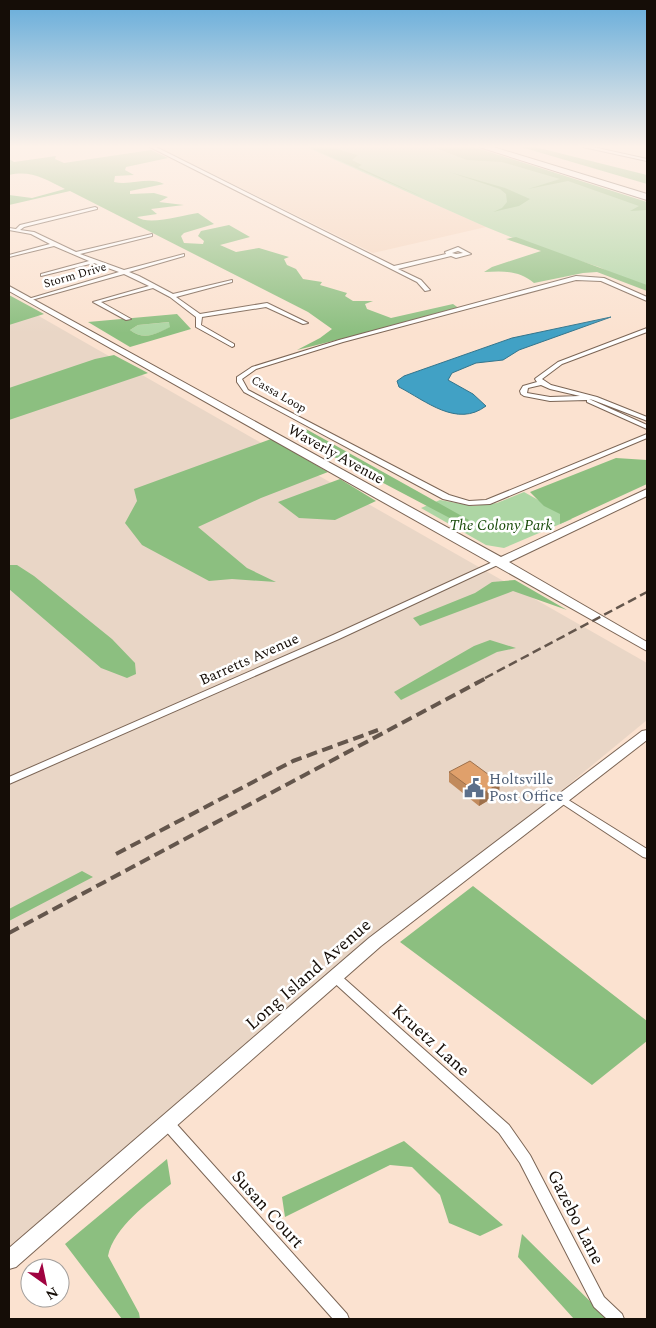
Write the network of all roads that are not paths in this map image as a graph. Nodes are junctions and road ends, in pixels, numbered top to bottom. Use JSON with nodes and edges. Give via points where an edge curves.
{"nodes":[{"id":1,"x":91,"y":209,"type":"edge"},
{"id":2,"x":276,"y":209,"type":"edge"},
{"id":3,"x":9,"y":229,"type":"edge"},
{"id":4,"x":18,"y":229,"type":"junction"},
{"id":5,"x":150,"y":235,"type":"dead end"},
{"id":6,"x":56,"y":244,"type":"junction"},
{"id":7,"x":75,"y":254,"type":"junction"},
{"id":8,"x":182,"y":255,"type":"dead end"},
{"id":9,"x":450,"y":255,"type":"dead end"},
{"id":10,"x":9,"y":256,"type":"edge"},
{"id":11,"x":94,"y":261,"type":"junction"},
{"id":12,"x":394,"y":268,"type":"junction"},
{"id":13,"x":127,"y":272,"type":"junction"},
{"id":14,"x":43,"y":275,"type":"dead end"},
{"id":15,"x":230,"y":281,"type":"dead end"},
{"id":16,"x":154,"y":286,"type":"junction"},
{"id":17,"x":9,"y":288,"type":"edge"},
{"id":18,"x":427,"y":290,"type":"dead end"},
{"id":19,"x":172,"y":296,"type":"junction"},
{"id":20,"x":647,"y":299,"type":"edge"},
{"id":21,"x":30,"y":300,"type":"junction"},
{"id":22,"x":199,"y":316,"type":"junction"},
{"id":23,"x":128,"y":319,"type":"dead end"},
{"id":24,"x":305,"y":323,"type":"dead end"},
{"id":25,"x":647,"y":330,"type":"edge"},
{"id":26,"x":232,"y":345,"type":"dead end"},
{"id":27,"x":540,"y":383,"type":"junction"},
{"id":28,"x":592,"y":396,"type":"junction"},
{"id":29,"x":584,"y":399,"type":"junction"},
{"id":30,"x":647,"y":419,"type":"edge"},
{"id":31,"x":647,"y":427,"type":"edge"},
{"id":32,"x":647,"y":436,"type":"edge"},
{"id":33,"x":647,"y":492,"type":"edge"},
{"id":34,"x":500,"y":562,"type":"junction"},
{"id":35,"x":647,"y":647,"type":"edge"},
{"id":36,"x":647,"y":734,"type":"edge"},
{"id":37,"x":9,"y":781,"type":"edge"},
{"id":38,"x":562,"y":798,"type":"junction"},
{"id":39,"x":647,"y":854,"type":"edge"},
{"id":40,"x":334,"y":976,"type":"junction"},
{"id":41,"x":167,"y":1123,"type":"junction"},
{"id":42,"x":504,"y":1129,"type":"joint"},
{"id":43,"x":9,"y":1260,"type":"edge"},
{"id":44,"x":342,"y":1319,"type":"edge"},
{"id":45,"x":617,"y":1319,"type":"edge"}],
"edges":[{"from":1,"to":4,"type":"street","name":"Storm Drive"},
{"from":2,"to":12,"type":"street"},
{"from":3,"to":4,"type":"street","name":"Storm Drive"},
{"from":4,"to":6,"type":"street","name":"Storm Drive"},
{"from":5,"to":7,"type":"street","name":"Storm Drive"},
{"from":6,"to":7,"type":"street","name":"Storm Drive"},
{"from":6,"to":10,"type":"street"},
{"from":7,"to":11,"type":"street","name":"Storm Drive"},
{"from":8,"to":13,"type":"street","name":"Storm Drive"},
{"from":9,"to":12,"type":"street"},
{"from":11,"to":13,"type":"street","name":"Storm Drive"},
{"from":11,"to":14,"type":"street","name":"Storm Drive"},
{"from":12,"to":18,"type":"street","via":[[419,281]]},
{"from":13,"to":16,"type":"street","name":"Storm Drive"},
{"from":13,"to":21,"type":"street","name":"Storm Drive"},
{"from":15,"to":19,"type":"street"},
{"from":16,"to":19,"type":"street","name":"Storm Drive"},
{"from":16,"to":23,"type":"street","via":[[96,302]]},
{"from":17,"to":21,"type":"street","name":"Waverly Avenue"},
{"from":19,"to":22,"type":"street","name":"Storm Drive"},
{"from":20,"to":32,"type":"street","name":"Cassa Loop","via":[[602,280],[576,278],[341,341],[254,368],[240,378],[246,391],[446,497],[469,503],[488,502]]},
{"from":21,"to":34,"type":"street","name":"Waverly Avenue"},
{"from":22,"to":24,"type":"street","via":[[267,305]]},
{"from":22,"to":26,"type":"street","name":"Storm Drive","via":[[198,326]]},
{"from":25,"to":27,"type":"street","via":[[560,363],[538,379]]},
{"from":27,"to":28,"type":"street"},
{"from":27,"to":29,"type":"street","via":[[522,391],[550,399]]},
{"from":28,"to":29,"type":"street"},
{"from":28,"to":30,"type":"street"},
{"from":29,"to":31,"type":"street"},
{"from":33,"to":34,"type":"street"},
{"from":34,"to":35,"type":"street","name":"Waverly Avenue"},
{"from":34,"to":37,"type":"street","name":"Barretts Avenue"},
{"from":36,"to":38,"type":"street","name":"Long Island Avenue"},
{"from":38,"to":39,"type":"street"},
{"from":38,"to":40,"type":"street","name":"Long Island Avenue"},
{"from":40,"to":41,"type":"street","name":"Long Island Avenue"},
{"from":40,"to":42,"type":"street","name":"Kruetz Lane"},
{"from":41,"to":43,"type":"street","name":"Long Island Avenue"},
{"from":41,"to":44,"type":"street","name":"Susan Court"},
{"from":42,"to":45,"type":"street","name":"Gazebo Lane","via":[[525,1160],[599,1302]]}]}
